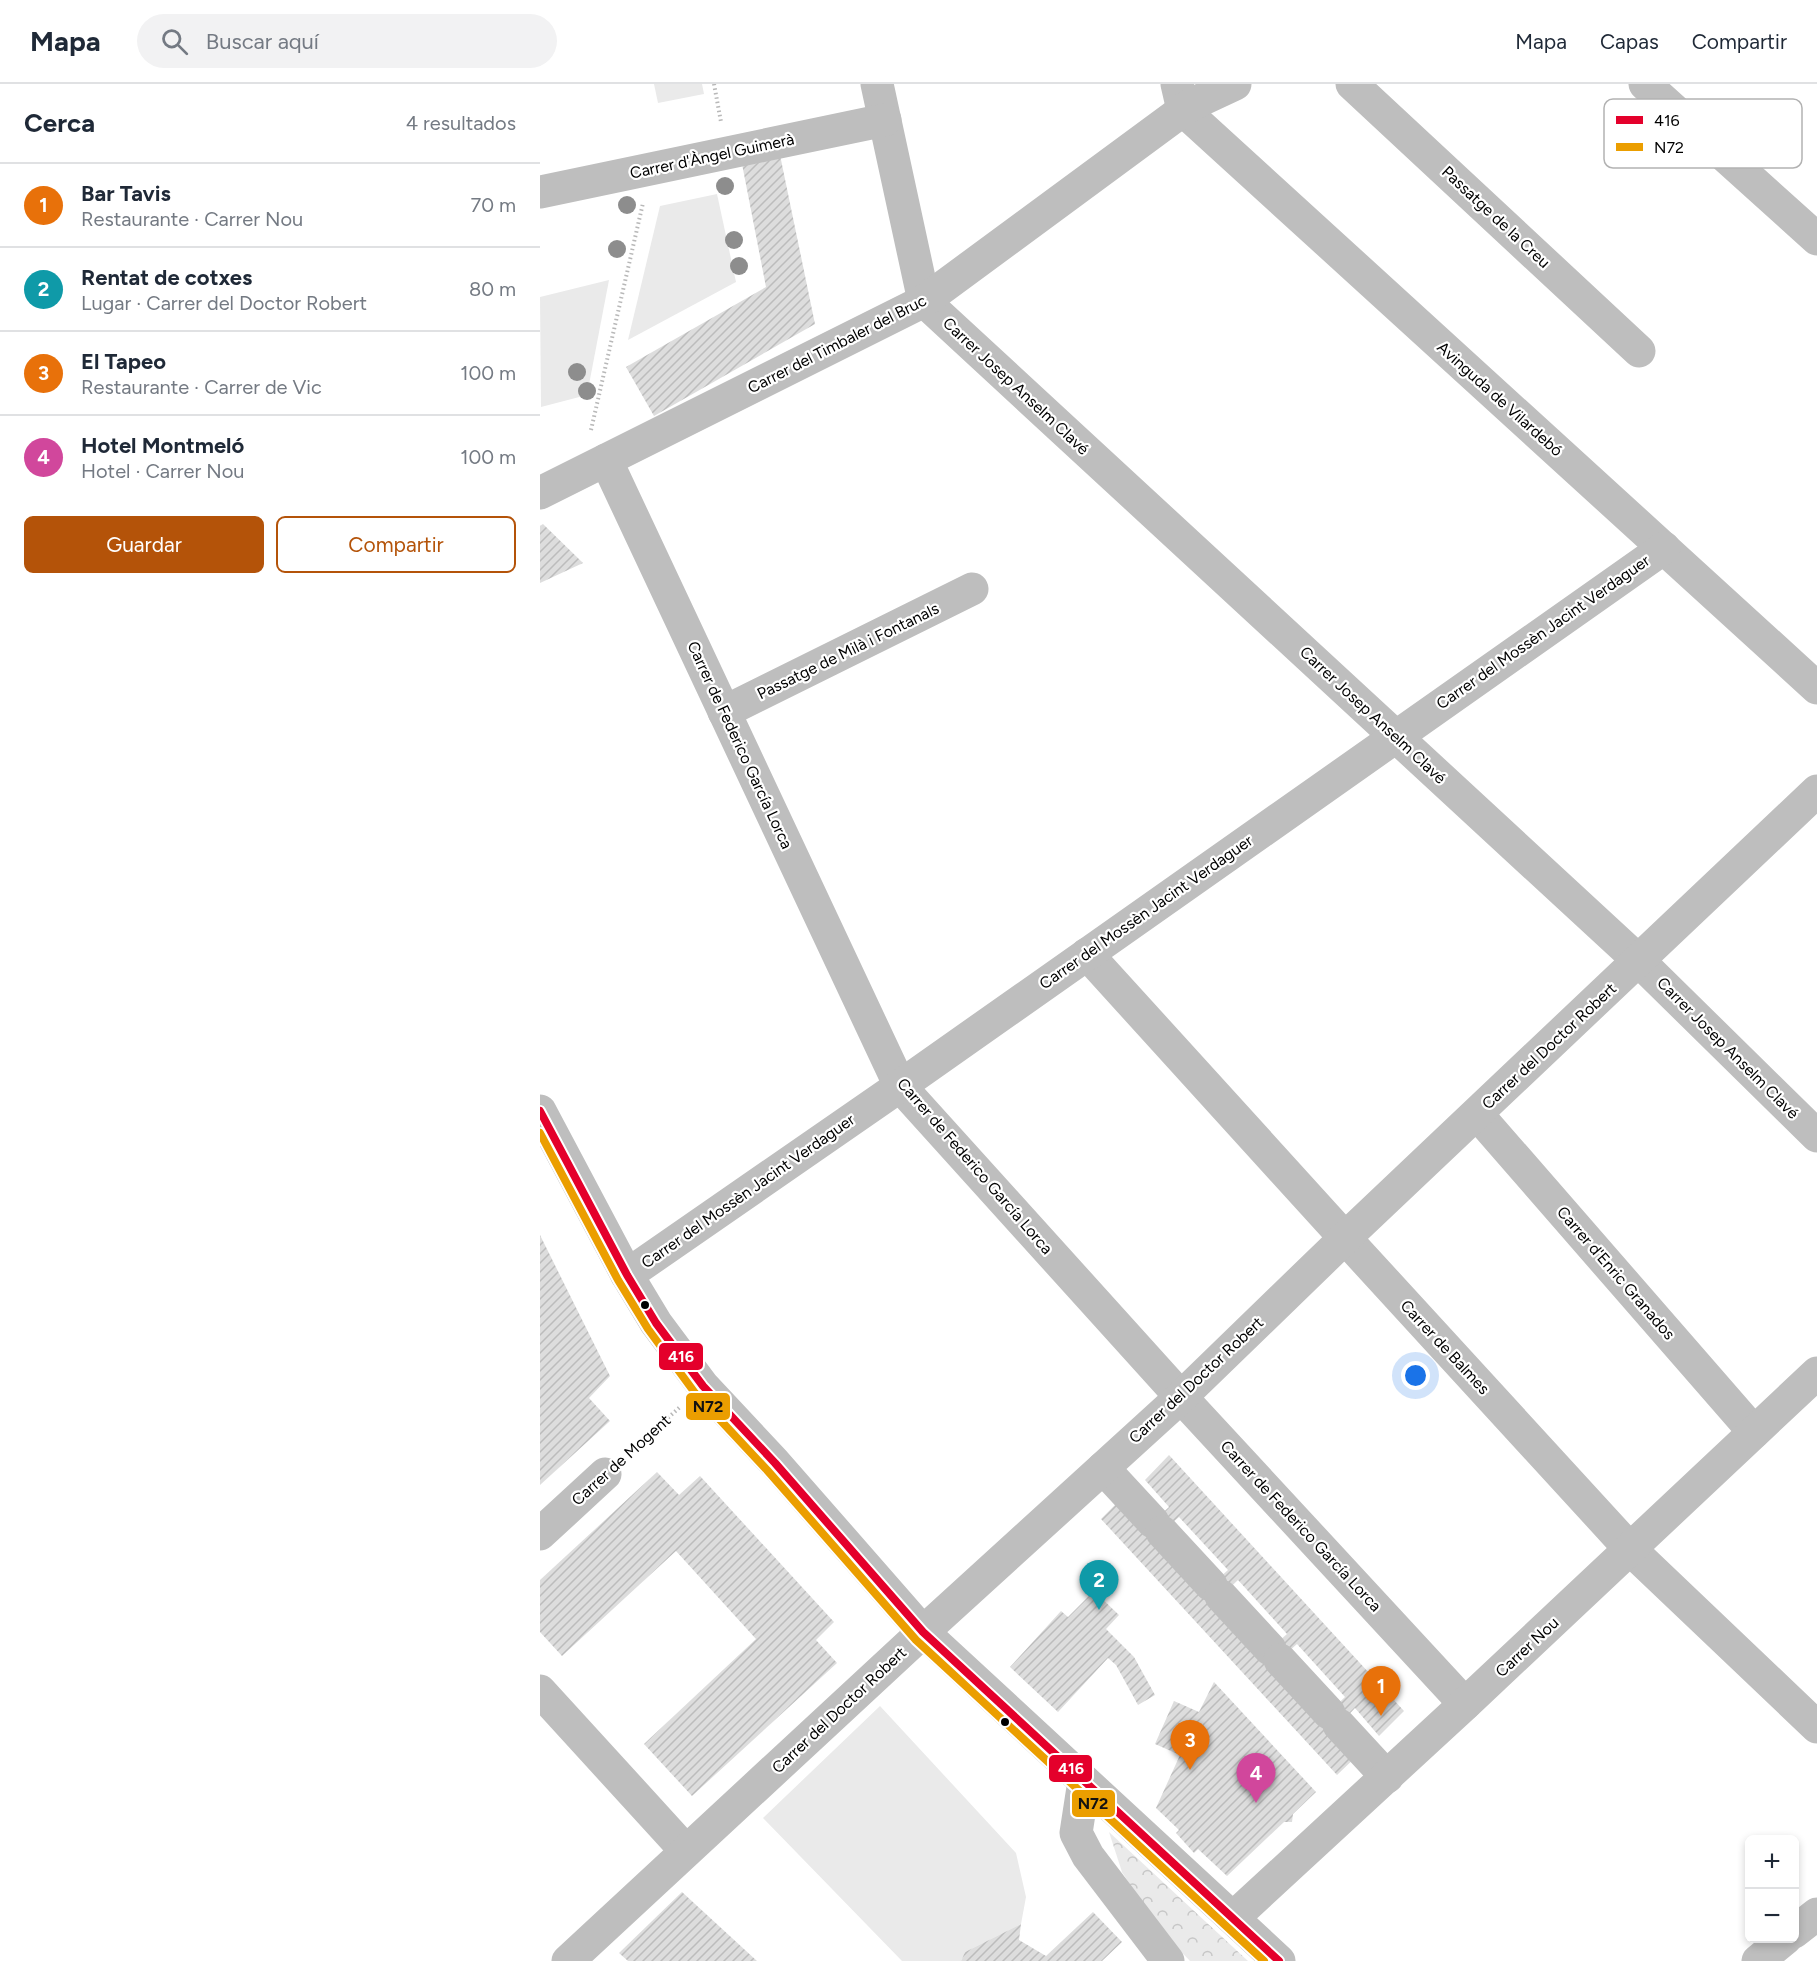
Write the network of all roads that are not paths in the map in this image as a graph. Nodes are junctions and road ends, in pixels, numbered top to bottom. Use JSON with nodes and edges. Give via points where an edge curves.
{"nodes":[{"id":1,"x":877,"y":84,"type":"edge"},
{"id":2,"x":1234,"y":84,"type":"edge"},
{"id":3,"x":1352,"y":84,"type":"edge"},
{"id":4,"x":1645,"y":84,"type":"edge"},
{"id":5,"x":1180,"y":97,"type":"edge"},
{"id":6,"x":1662,"y":99,"type":"edge"},
{"id":7,"x":885,"y":120,"type":"junction"},
{"id":8,"x":1738,"y":168,"type":"edge"},
{"id":9,"x":540,"y":192,"type":"edge"},
{"id":10,"x":1817,"y":239,"type":"edge"},
{"id":11,"x":924,"y":301,"type":"junction"},
{"id":12,"x":1640,"y":351,"type":"dead end"},
{"id":13,"x":606,"y":460,"type":"junction"},
{"id":14,"x":540,"y":493,"type":"edge"},
{"id":15,"x":1664,"y":548,"type":"junction"},
{"id":16,"x":972,"y":589,"type":"dead end"},
{"id":17,"x":1817,"y":688,"type":"edge"},
{"id":18,"x":724,"y":712,"type":"junction"},
{"id":19,"x":1395,"y":736,"type":"junction"},
{"id":20,"x":1817,"y":791,"type":"edge"},
{"id":21,"x":1087,"y":954,"type":"junction"},
{"id":22,"x":1639,"y":961,"type":"junction"},
{"id":23,"x":900,"y":1086,"type":"junction"},
{"id":24,"x":540,"y":1111,"type":"edge"},
{"id":25,"x":1477,"y":1114,"type":"junction"},
{"id":26,"x":1817,"y":1136,"type":"edge"},
{"id":27,"x":1344,"y":1239,"type":"junction"},
{"id":28,"x":627,"y":1275,"type":"junction"},
{"id":29,"x":1817,"y":1373,"type":"edge"},
{"id":30,"x":1181,"y":1397,"type":"junction"},
{"id":31,"x":1755,"y":1432,"type":"junction"},
{"id":32,"x":1103,"y":1468,"type":"junction"},
{"id":33,"x":605,"y":1474,"type":"road end"},
{"id":34,"x":540,"y":1534,"type":"edge"},
{"id":35,"x":1630,"y":1549,"type":"junction"},
{"id":36,"x":923,"y":1632,"type":"junction"},
{"id":37,"x":540,"y":1691,"type":"edge"},
{"id":38,"x":1465,"y":1704,"type":"junction"},
{"id":39,"x":1817,"y":1727,"type":"edge"},
{"id":40,"x":1387,"y":1776,"type":"junction"},
{"id":41,"x":1084,"y":1780,"type":"junction"},
{"id":42,"x":686,"y":1851,"type":"junction"},
{"id":43,"x":1817,"y":1914,"type":"edge"},
{"id":44,"x":1233,"y":1918,"type":"junction"},
{"id":45,"x":1799,"y":1928,"type":"edge"},
{"id":46,"x":1780,"y":1943,"type":"edge"},
{"id":47,"x":585,"y":1956,"type":"edge"},
{"id":48,"x":1168,"y":1961,"type":"edge"},
{"id":49,"x":1279,"y":1961,"type":"edge"},
{"id":50,"x":1758,"y":1961,"type":"edge"}],
"edges":[{"from":1,"to":7,"type":"street"},
{"from":2,"to":5,"type":"street","name":"Carrer del Timbaler del Bruc"},
{"from":3,"to":12,"type":"street","name":"Passatge de la Creu"},
{"from":4,"to":6,"type":"street"},
{"from":5,"to":11,"type":"street","name":"Carrer del Timbaler del Bruc"},
{"from":5,"to":15,"type":"street","name":"Avinguda de Vilardebó"},
{"from":7,"to":9,"type":"street","name":"Carrer d'Àngel Guimerà"},
{"from":7,"to":11,"type":"street"},
{"from":8,"to":10,"type":"street"},
{"from":11,"to":13,"type":"street","name":"Carrer del Timbaler del Bruc"},
{"from":11,"to":19,"type":"street","name":"Carrer Josep Anselm Clavé"},
{"from":13,"to":14,"type":"street","name":"Carrer del Timbaler del Bruc"},
{"from":13,"to":18,"type":"street","name":"Carrer de Federico García Lorca"},
{"from":15,"to":17,"type":"street","name":"Avinguda de Vilardebó"},
{"from":15,"to":19,"type":"street","name":"Carrer del Mossèn Jacint Verdaguer"},
{"from":16,"to":18,"type":"street","name":"Passatge de Milà i Fontanals"},
{"from":18,"to":23,"type":"street","name":"Carrer de Federico García Lorca"},
{"from":19,"to":21,"type":"street","name":"Carrer del Mossèn Jacint Verdaguer"},
{"from":19,"to":22,"type":"street","name":"Carrer Josep Anselm Clavé"},
{"from":20,"to":22,"type":"street","name":"Carrer del Doctor Robert"},
{"from":21,"to":23,"type":"street","name":"Carrer del Mossèn Jacint Verdaguer"},
{"from":21,"to":27,"type":"street","name":"Carrer de Balmes"},
{"from":22,"to":25,"type":"street","name":"Carrer del Doctor Robert"},
{"from":22,"to":26,"type":"street","name":"Carrer Josep Anselm Clavé"},
{"from":23,"to":28,"type":"street","name":"Carrer del Mossèn Jacint Verdaguer"},
{"from":23,"to":30,"type":"street","name":"Carrer de Federico García Lorca"},
{"from":24,"to":28,"type":"street"},
{"from":25,"to":27,"type":"street","name":"Carrer del Doctor Robert"},
{"from":25,"to":31,"type":"street","name":"Carrer d'Enric Granados"},
{"from":27,"to":30,"type":"street","name":"Carrer del Doctor Robert"},
{"from":27,"to":35,"type":"street","name":"Carrer de Balmes"},
{"from":28,"to":36,"type":"street","via":[[656,1323],[703,1386]]},
{"from":29,"to":31,"type":"street","name":"Carrer Nou"},
{"from":30,"to":32,"type":"street","name":"Carrer del Doctor Robert"},
{"from":30,"to":38,"type":"street","name":"Carrer de Federico García Lorca"},
{"from":31,"to":35,"type":"street","name":"Carrer Nou"},
{"from":32,"to":36,"type":"street","name":"Carrer del Doctor Robert"},
{"from":32,"to":40,"type":"street"},
{"from":33,"to":34,"type":"street","name":"Carrer de Mogent"},
{"from":35,"to":38,"type":"street","name":"Carrer Nou"},
{"from":35,"to":39,"type":"street","name":"Carrer de Balmes"},
{"from":36,"to":41,"type":"street"},
{"from":36,"to":42,"type":"street","name":"Carrer del Doctor Robert"},
{"from":37,"to":42,"type":"street"},
{"from":38,"to":40,"type":"street","name":"Carrer Nou"},
{"from":40,"to":44,"type":"street","name":"Carrer Nou"},
{"from":41,"to":44,"type":"street"},
{"from":41,"to":48,"type":"street","via":[[1076,1833]]},
{"from":42,"to":47,"type":"street","name":"Carrer del Doctor Robert"},
{"from":43,"to":45,"type":"street"},
{"from":44,"to":49,"type":"street"},
{"from":46,"to":50,"type":"street"}]}
